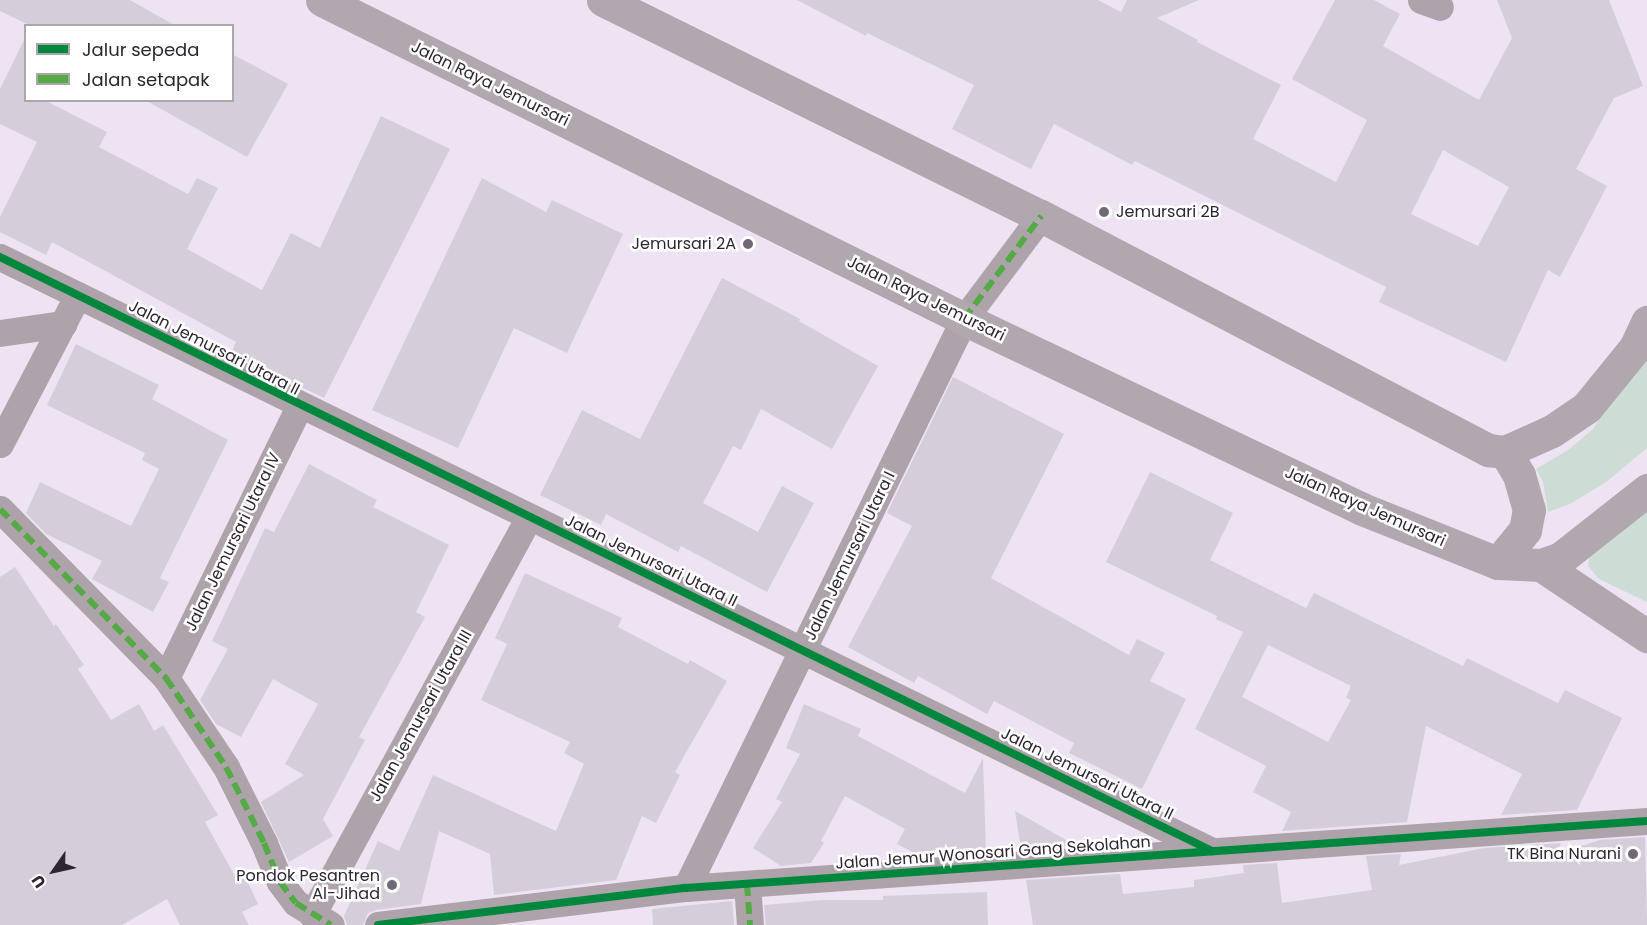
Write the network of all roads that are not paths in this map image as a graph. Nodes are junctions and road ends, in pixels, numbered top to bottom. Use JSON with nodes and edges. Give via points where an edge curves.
{"nodes":[{"id":1,"x":322,"y":0,"type":"edge"},
{"id":2,"x":603,"y":0,"type":"edge"},
{"id":3,"x":1032,"y":228,"type":"junction"},
{"id":4,"x":0,"y":258,"type":"edge"},
{"id":5,"x":78,"y":294,"type":"junction"},
{"id":6,"x":972,"y":308,"type":"junction"},
{"id":7,"x":1647,"y":322,"type":"edge"},
{"id":8,"x":63,"y":324,"type":"junction"},
{"id":9,"x":0,"y":333,"type":"edge"},
{"id":10,"x":299,"y":406,"type":"junction"},
{"id":11,"x":0,"y":444,"type":"edge"},
{"id":12,"x":1505,"y":452,"type":"junction"},
{"id":13,"x":1647,"y":490,"type":"edge"},
{"id":14,"x":0,"y":509,"type":"edge"},
{"id":15,"x":529,"y":518,"type":"junction"},
{"id":16,"x":1498,"y":563,"type":"junction"},
{"id":17,"x":1541,"y":565,"type":"junction"},
{"id":18,"x":1647,"y":636,"type":"edge"},
{"id":19,"x":804,"y":651,"type":"junction"},
{"id":20,"x":166,"y":678,"type":"junction"},
{"id":21,"x":1647,"y":821,"type":"edge"},
{"id":22,"x":1212,"y":851,"type":"junction"},
{"id":23,"x":747,"y":884,"type":"junction"},
{"id":24,"x":686,"y":888,"type":"junction"},
{"id":25,"x":321,"y":920,"type":"edge"},
{"id":26,"x":378,"y":925,"type":"edge"},
{"id":27,"x":750,"y":925,"type":"edge"}],
"edges":[{"from":1,"to":6,"type":"main road","name":"Jalan Raya Jemursari"},
{"from":2,"to":3,"type":"main road"},
{"from":3,"to":6,"type":"street","name":"Jalan Jemursari Utara I"},
{"from":3,"to":12,"type":"main road","via":[[1488,450]]},
{"from":4,"to":5,"type":"street","name":"Jalan Jemursari Utara II"},
{"from":5,"to":8,"type":"street"},
{"from":5,"to":10,"type":"street","name":"Jalan Jemursari Utara II"},
{"from":6,"to":16,"type":"main road","name":"Jalan Raya Jemursari","via":[[1362,509]]},
{"from":6,"to":19,"type":"street","name":"Jalan Jemursari Utara I"},
{"from":7,"to":12,"type":"main road","via":[[1635,348],[1587,407],[1552,431]]},
{"from":8,"to":9,"type":"street"},
{"from":8,"to":11,"type":"street"},
{"from":10,"to":15,"type":"street","name":"Jalan Jemursari Utara II"},
{"from":10,"to":20,"type":"street","name":"Jalan Jemursari Utara IV"},
{"from":12,"to":16,"type":"main road","via":[[1519,475],[1529,510],[1525,530]]},
{"from":13,"to":17,"type":"main road","name":"Jalan Raya Jemursari","via":[[1578,547]]},
{"from":14,"to":20,"type":"street"},
{"from":15,"to":19,"type":"street","name":"Jalan Jemursari Utara II"},
{"from":15,"to":25,"type":"street","name":"Jalan Jemursari Utara III"},
{"from":16,"to":17,"type":"main road","name":"Jalan Raya Jemursari"},
{"from":17,"to":18,"type":"main road"},
{"from":19,"to":22,"type":"street","name":"Jalan Jemursari Utara II"},
{"from":19,"to":24,"type":"street","name":"Jalan Jemursari Utara I"},
{"from":20,"to":25,"type":"street","via":[[225,767],[280,882],[296,903]]},
{"from":21,"to":22,"type":"street","name":"Jalan Jemur Wonosari Gang Sekolahan"},
{"from":22,"to":23,"type":"street","name":"Jalan Jemur Wonosari Gang Sekolahan"},
{"from":23,"to":24,"type":"street","name":"Jalan Jemur Wonosari Gang Sekolahan"},
{"from":23,"to":27,"type":"street"},
{"from":24,"to":26,"type":"street","name":"Jalan Jemur Wonosari Gang Sekolahan"}]}
